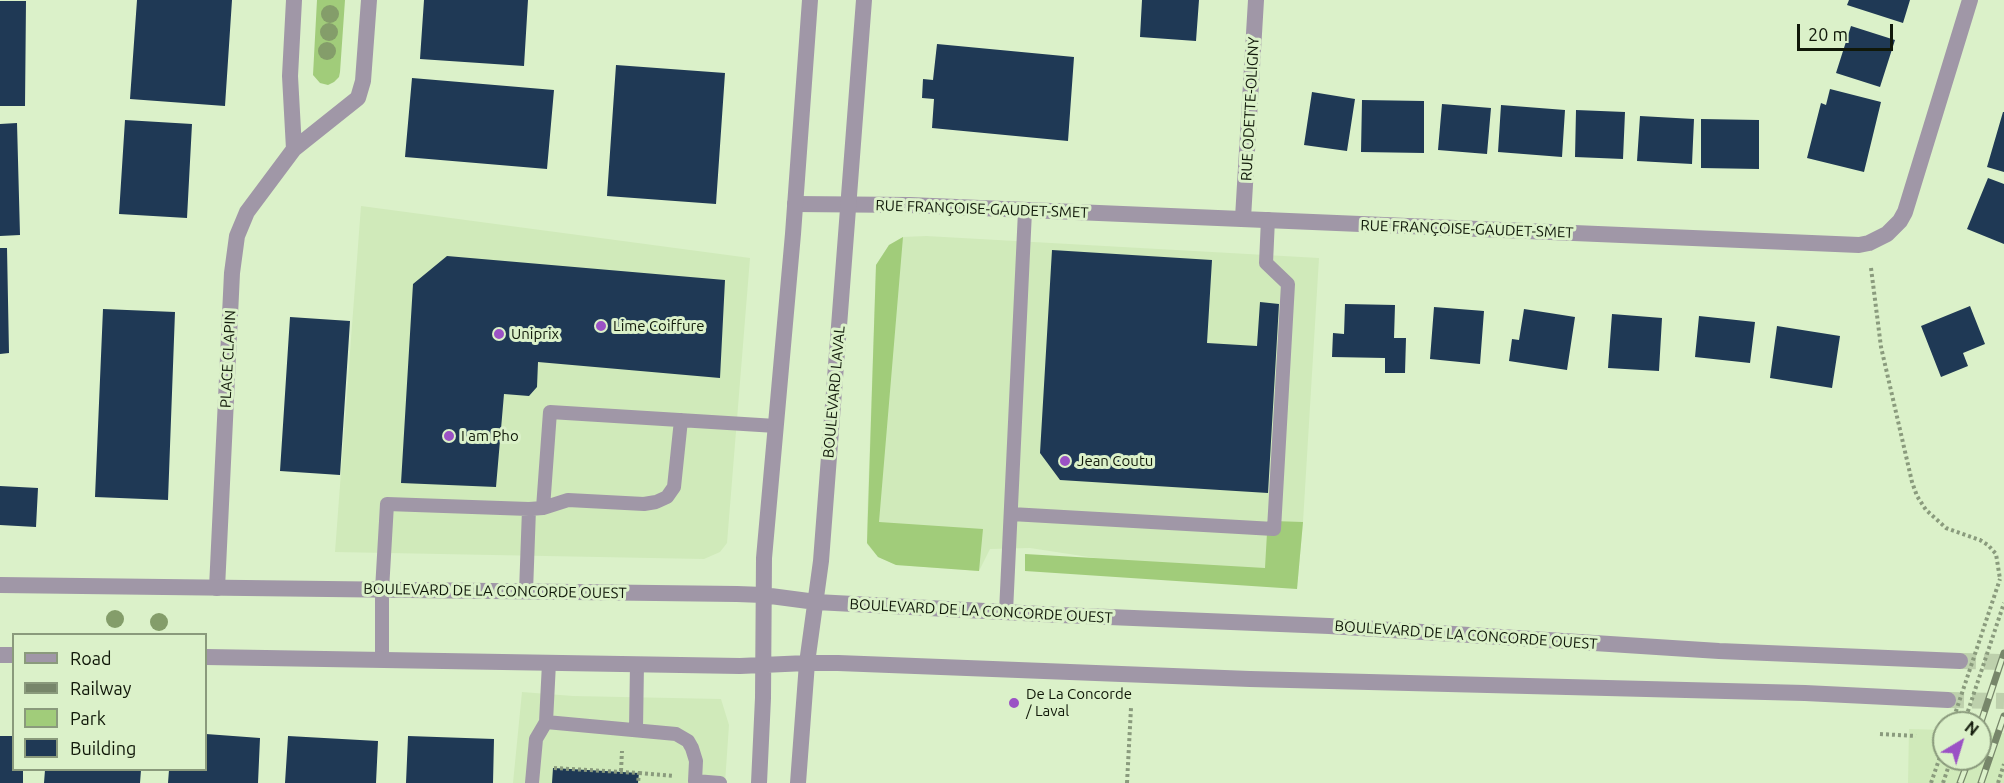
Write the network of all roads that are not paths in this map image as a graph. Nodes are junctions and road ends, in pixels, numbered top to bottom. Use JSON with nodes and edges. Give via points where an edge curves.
{"nodes":[{"id":1,"x":294,"y":0,"type":"edge"},
{"id":2,"x":369,"y":0,"type":"edge"},
{"id":3,"x":810,"y":0,"type":"edge"},
{"id":4,"x":864,"y":0,"type":"edge"},
{"id":5,"x":1256,"y":0,"type":"edge"},
{"id":6,"x":1970,"y":0,"type":"edge"},
{"id":7,"x":294,"y":149,"type":"junction"},
{"id":8,"x":795,"y":204,"type":"junction"},
{"id":9,"x":849,"y":204,"type":"junction"},
{"id":10,"x":1025,"y":211,"type":"junction"},
{"id":11,"x":1243,"y":218,"type":"junction"},
{"id":12,"x":1268,"y":219,"type":"junction"},
{"id":13,"x":681,"y":420,"type":"junction"},
{"id":14,"x":776,"y":426,"type":"junction"},
{"id":15,"x":543,"y":508,"type":"junction"},
{"id":16,"x":528,"y":509,"type":"junction"},
{"id":17,"x":1011,"y":514,"type":"junction"},
{"id":18,"x":0,"y":585,"type":"edge"},
{"id":19,"x":217,"y":588,"type":"junction"},
{"id":20,"x":382,"y":590,"type":"junction"},
{"id":21,"x":526,"y":592,"type":"junction"},
{"id":22,"x":763,"y":595,"type":"junction"},
{"id":23,"x":816,"y":602,"type":"junction"},
{"id":24,"x":1006,"y":612,"type":"junction"},
{"id":25,"x":207,"y":657,"type":"edge"},
{"id":26,"x":382,"y":659,"type":"junction"},
{"id":27,"x":1960,"y":661,"type":"tunnel mouth"},
{"id":28,"x":549,"y":663,"type":"junction"},
{"id":29,"x":807,"y":663,"type":"junction"},
{"id":30,"x":637,"y":664,"type":"junction"},
{"id":31,"x":763,"y":666,"type":"junction"},
{"id":32,"x":1948,"y":700,"type":"tunnel mouth"},
{"id":33,"x":546,"y":722,"type":"junction"},
{"id":34,"x":636,"y":729,"type":"junction"},
{"id":35,"x":532,"y":783,"type":"edge"},
{"id":36,"x":720,"y":783,"type":"edge"},
{"id":37,"x":759,"y":783,"type":"edge"},
{"id":38,"x":798,"y":783,"type":"edge"}],
"edges":[{"from":1,"to":7,"type":"street","via":[[290,76]]},
{"from":2,"to":7,"type":"street","name":"PLACE CLAPIN","via":[[363,81],[358,98]]},
{"from":3,"to":8,"type":"street"},
{"from":4,"to":9,"type":"street","name":"BOULEVARD LAVAL"},
{"from":5,"to":11,"type":"street","name":"RUE ODETTE-OLIGNY"},
{"from":6,"to":12,"type":"street","name":"RUE FRANÇOISE-GAUDET-SMET","via":[[1905,212],[1887,234],[1869,243]]},
{"from":7,"to":19,"type":"street","name":"PLACE CLAPIN","via":[[247,212],[237,236]]},
{"from":8,"to":9,"type":"street","name":"RUE FRANÇOISE-GAUDET-SMET"},
{"from":8,"to":14,"type":"street"},
{"from":9,"to":10,"type":"street","name":"RUE FRANÇOISE-GAUDET-SMET"},
{"from":9,"to":23,"type":"street","name":"BOULEVARD LAVAL"},
{"from":10,"to":11,"type":"street","name":"RUE FRANÇOISE-GAUDET-SMET"},
{"from":10,"to":17,"type":"lane"},
{"from":11,"to":12,"type":"street","name":"RUE FRANÇOISE-GAUDET-SMET"},
{"from":12,"to":17,"type":"lane","via":[[1266,263],[1288,284],[1274,529]]},
{"from":13,"to":14,"type":"lane"},
{"from":13,"to":15,"type":"lane","via":[[674,487],[667,497],[644,504],[568,501]]},
{"from":13,"to":15,"type":"lane","via":[[550,412]]},
{"from":14,"to":22,"type":"street"},
{"from":15,"to":16,"type":"lane"},
{"from":16,"to":20,"type":"lane","via":[[387,504]]},
{"from":16,"to":21,"type":"lane"},
{"from":17,"to":24,"type":"lane"},
{"from":18,"to":19,"type":"street","name":"BOULEVARD DE LA CONCORDE OUEST"},
{"from":19,"to":20,"type":"street","name":"BOULEVARD DE LA CONCORDE OUEST"},
{"from":20,"to":21,"type":"street","name":"BOULEVARD DE LA CONCORDE OUEST"},
{"from":20,"to":26,"type":"lane"},
{"from":21,"to":22,"type":"street","name":"BOULEVARD DE LA CONCORDE OUEST"},
{"from":22,"to":23,"type":"street","name":"BOULEVARD DE LA CONCORDE OUEST"},
{"from":22,"to":31,"type":"street"},
{"from":23,"to":24,"type":"street","name":"BOULEVARD DE LA CONCORDE OUEST"},
{"from":23,"to":29,"type":"street","name":"BOULEVARD LAVAL"},
{"from":24,"to":27,"type":"street","name":"BOULEVARD DE LA CONCORDE OUEST"},
{"from":25,"to":26,"type":"street"},
{"from":26,"to":28,"type":"street"},
{"from":28,"to":30,"type":"street"},
{"from":28,"to":33,"type":"lane"},
{"from":29,"to":31,"type":"street"},
{"from":29,"to":32,"type":"street"},
{"from":29,"to":38,"type":"street","name":"BOULEVARD LAVAL"},
{"from":30,"to":31,"type":"street"},
{"from":30,"to":34,"type":"lane"},
{"from":31,"to":37,"type":"street"},
{"from":33,"to":34,"type":"lane"},
{"from":33,"to":35,"type":"lane","via":[[536,739]]},
{"from":34,"to":36,"type":"lane","via":[[676,734],[688,741],[695,754],[695,781]]}]}
